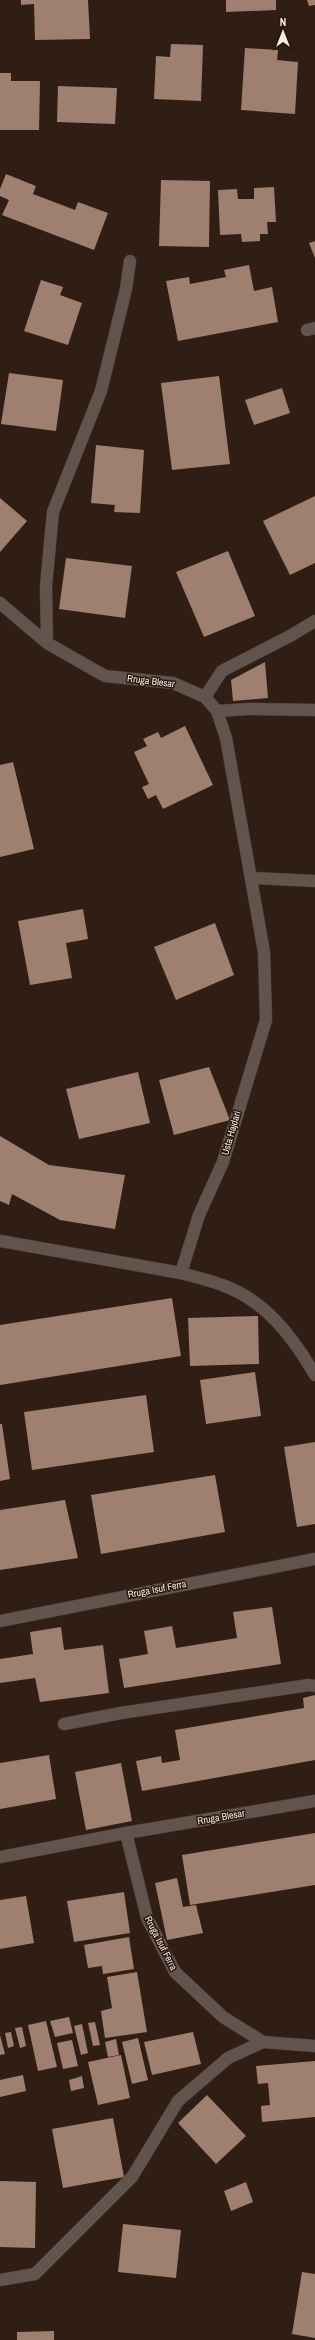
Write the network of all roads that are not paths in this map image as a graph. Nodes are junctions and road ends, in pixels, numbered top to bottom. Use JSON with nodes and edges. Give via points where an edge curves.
{"nodes":[{"id":1,"x":130,"y":261,"type":"dead end"},
{"id":2,"x":0,"y":603,"type":"edge"},
{"id":3,"x":315,"y":621,"type":"edge"},
{"id":4,"x":47,"y":643,"type":"junction"},
{"id":5,"x":205,"y":697,"type":"junction"},
{"id":6,"x":315,"y":710,"type":"edge"},
{"id":7,"x":217,"y":711,"type":"junction"},
{"id":8,"x":252,"y":878,"type":"junction"},
{"id":9,"x":315,"y":881,"type":"edge"},
{"id":10,"x":0,"y":1241,"type":"edge"},
{"id":11,"x":181,"y":1273,"type":"junction"},
{"id":12,"x":315,"y":1375,"type":"edge"},
{"id":13,"x":315,"y":1559,"type":"edge"},
{"id":14,"x":0,"y":1621,"type":"edge"},
{"id":15,"x":315,"y":1686,"type":"edge"},
{"id":16,"x":64,"y":1724,"type":"dead end"},
{"id":17,"x":315,"y":1801,"type":"edge"},
{"id":18,"x":126,"y":1833,"type":"junction"},
{"id":19,"x":0,"y":1857,"type":"edge"},
{"id":20,"x":263,"y":2042,"type":"junction"},
{"id":21,"x":315,"y":2046,"type":"edge"},
{"id":22,"x":0,"y":2280,"type":"edge"}],
"edges":[{"from":1,"to":4,"type":"street","via":[[101,391],[52,512],[46,586]]},
{"from":2,"to":4,"type":"street","name":"Rruga Blesar"},
{"from":3,"to":5,"type":"street","via":[[222,671]]},
{"from":4,"to":5,"type":"street","name":"Rruga Blesar","via":[[105,676],[173,683]]},
{"from":5,"to":7,"type":"street","name":"Rruga Blesar"},
{"from":6,"to":7,"type":"street"},
{"from":7,"to":8,"type":"street","name":"Rruga Blesar","via":[[226,738]]},
{"from":8,"to":9,"type":"street"},
{"from":8,"to":11,"type":"street","name":"Usta Hajdari","via":[[264,952],[266,1020],[223,1162],[199,1215]]},
{"from":10,"to":11,"type":"street"},
{"from":11,"to":12,"type":"street","via":[[223,1285],[257,1303],[281,1325]]},
{"from":13,"to":14,"type":"street","name":"Rruga Isuf Ferra"},
{"from":15,"to":16,"type":"street","via":[[136,1710]]},
{"from":17,"to":18,"type":"street","name":"Rruga Blesar"},
{"from":18,"to":19,"type":"street"},
{"from":18,"to":20,"type":"street","name":"Rruga Isuf Ferra","via":[[147,1918],[175,1972],[223,2016]]},
{"from":20,"to":21,"type":"street","name":"Rruga Isuf Ferra"},
{"from":20,"to":22,"type":"street","via":[[228,2058],[178,2100],[132,2177],[35,2274]]}]}
